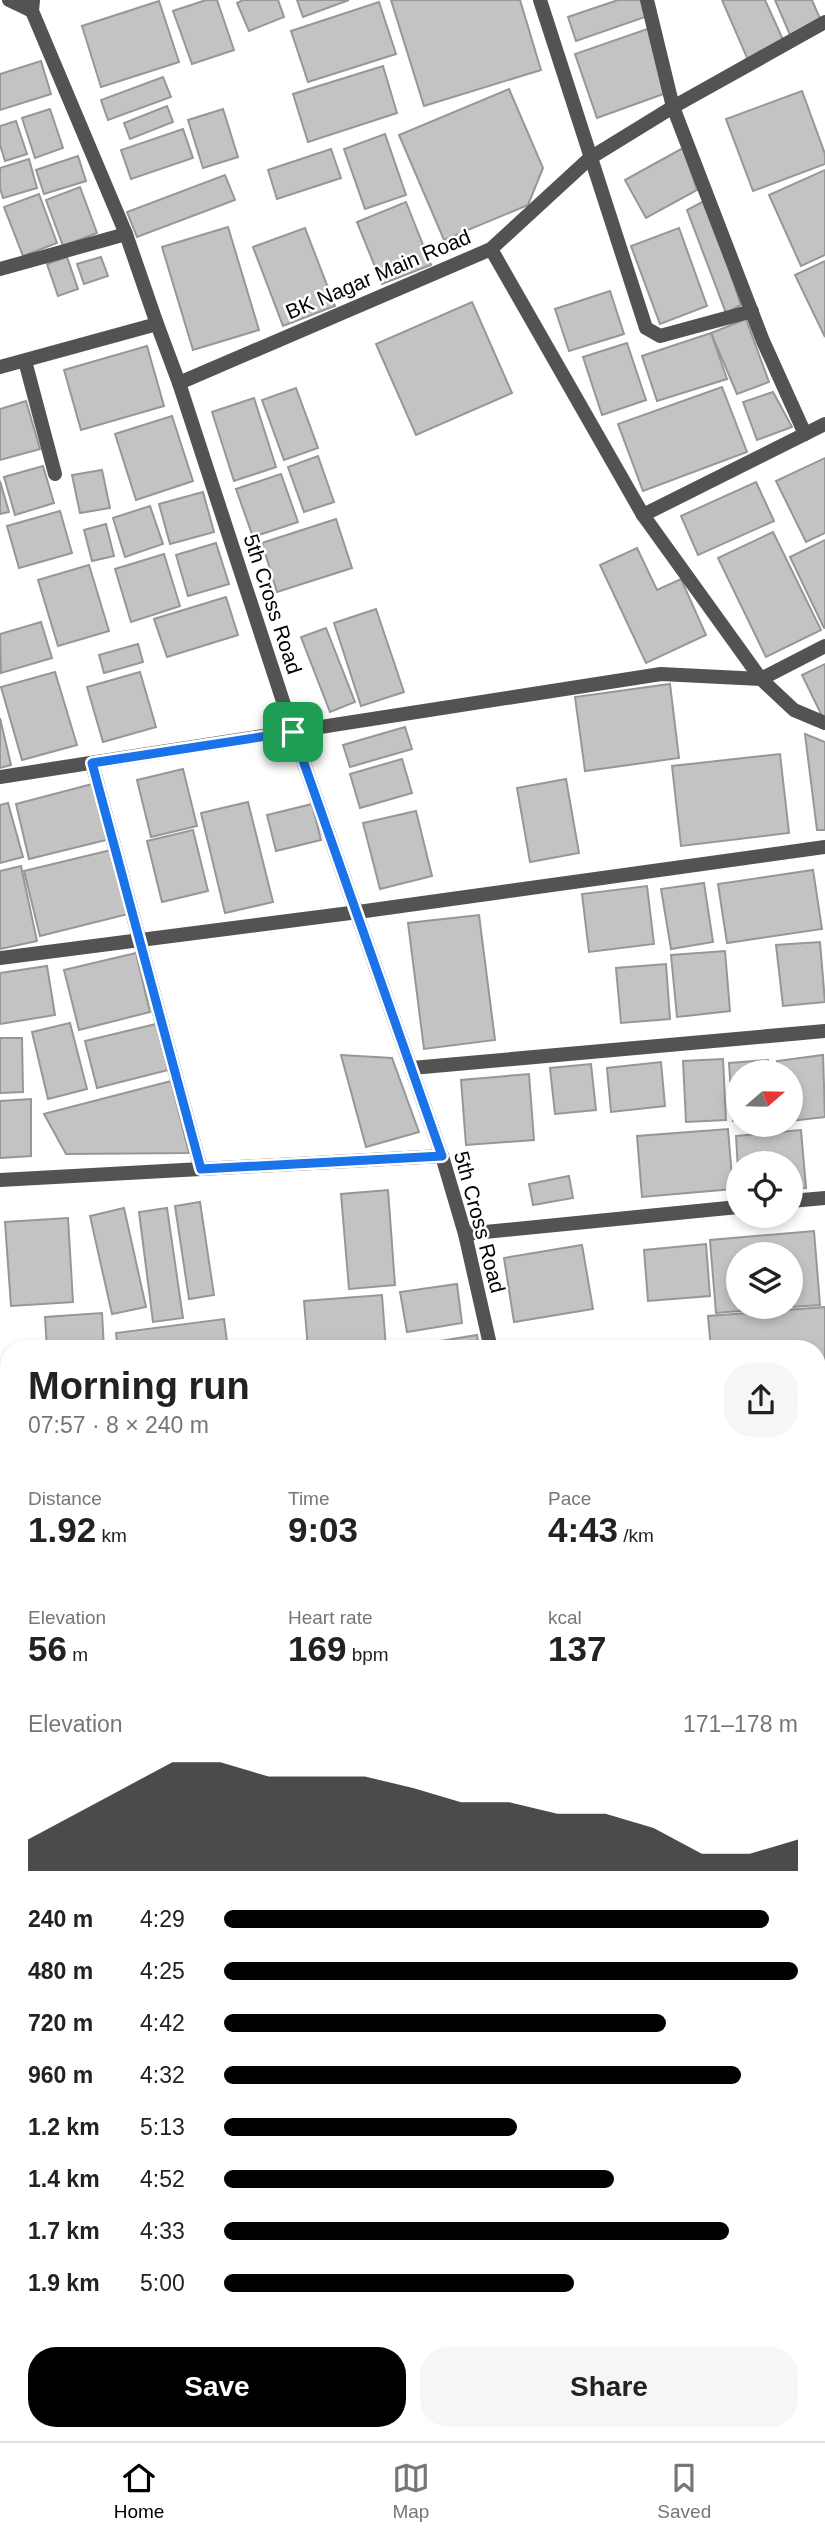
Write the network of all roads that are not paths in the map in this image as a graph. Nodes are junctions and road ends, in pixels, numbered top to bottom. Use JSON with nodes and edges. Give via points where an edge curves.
{"nodes":[{"id":1,"x":9,"y":0,"type":"edge"},
{"id":2,"x":540,"y":0,"type":"edge"},
{"id":3,"x":647,"y":0,"type":"edge"},
{"id":4,"x":32,"y":6,"type":"edge"},
{"id":5,"x":825,"y":22,"type":"edge"},
{"id":6,"x":673,"y":107,"type":"junction"},
{"id":7,"x":590,"y":158,"type":"junction"},
{"id":8,"x":126,"y":234,"type":"junction"},
{"id":9,"x":491,"y":248,"type":"junction"},
{"id":10,"x":0,"y":269,"type":"edge"},
{"id":11,"x":752,"y":311,"type":"junction"},
{"id":12,"x":157,"y":324,"type":"junction"},
{"id":13,"x":25,"y":360,"type":"junction"},
{"id":14,"x":0,"y":367,"type":"edge"},
{"id":15,"x":179,"y":383,"type":"junction"},
{"id":16,"x":825,"y":424,"type":"edge"},
{"id":17,"x":805,"y":435,"type":"junction"},
{"id":18,"x":55,"y":474,"type":"dead end"},
{"id":19,"x":643,"y":515,"type":"junction"},
{"id":20,"x":825,"y":646,"type":"edge"},
{"id":21,"x":761,"y":679,"type":"junction"},
{"id":22,"x":825,"y":723,"type":"edge"},
{"id":23,"x":293,"y":732,"type":"junction"},
{"id":24,"x":92,"y":763,"type":"junction"},
{"id":25,"x":0,"y":777,"type":"edge"},
{"id":26,"x":825,"y":847,"type":"edge"},
{"id":27,"x":358,"y":912,"type":"junction"},
{"id":28,"x":139,"y":940,"type":"junction"},
{"id":29,"x":0,"y":958,"type":"edge"},
{"id":30,"x":825,"y":1031,"type":"edge"},
{"id":31,"x":412,"y":1068,"type":"junction"},
{"id":32,"x":442,"y":1156,"type":"junction"},
{"id":33,"x":201,"y":1169,"type":"junction"},
{"id":34,"x":0,"y":1180,"type":"edge"},
{"id":35,"x":825,"y":1198,"type":"edge"},
{"id":36,"x":803,"y":1200,"type":"edge"},
{"id":37,"x":726,"y":1208,"type":"edge"},
{"id":38,"x":465,"y":1234,"type":"junction"},
{"id":39,"x":489,"y":1340,"type":"edge"}],
"edges":[{"from":1,"to":4,"type":"street"},
{"from":2,"to":7,"type":"street"},
{"from":3,"to":6,"type":"street"},
{"from":4,"to":8,"type":"street","name":"5th Cross Road"},
{"from":5,"to":6,"type":"street","name":"BK Nagar Main Road"},
{"from":6,"to":7,"type":"street","name":"BK Nagar Main Road"},
{"from":6,"to":11,"type":"street"},
{"from":7,"to":9,"type":"street","name":"BK Nagar Main Road"},
{"from":7,"to":11,"type":"street","via":[[646,328],[660,336]]},
{"from":8,"to":10,"type":"street"},
{"from":8,"to":12,"type":"street","name":"5th Cross Road"},
{"from":9,"to":15,"type":"street","name":"BK Nagar Main Road"},
{"from":9,"to":19,"type":"street"},
{"from":11,"to":17,"type":"street"},
{"from":12,"to":13,"type":"street"},
{"from":12,"to":15,"type":"street","name":"5th Cross Road"},
{"from":13,"to":14,"type":"street"},
{"from":13,"to":18,"type":"street"},
{"from":15,"to":23,"type":"street","name":"5th Cross Road"},
{"from":16,"to":17,"type":"street"},
{"from":17,"to":19,"type":"street"},
{"from":19,"to":21,"type":"street"},
{"from":20,"to":21,"type":"street"},
{"from":21,"to":22,"type":"street","via":[[794,710]]},
{"from":21,"to":23,"type":"street","via":[[661,674]]},
{"from":23,"to":24,"type":"street"},
{"from":23,"to":27,"type":"street","name":"5th Cross Road"},
{"from":24,"to":25,"type":"street"},
{"from":24,"to":28,"type":"street"},
{"from":26,"to":27,"type":"street"},
{"from":27,"to":28,"type":"street"},
{"from":27,"to":31,"type":"street","name":"5th Cross Road"},
{"from":28,"to":29,"type":"street"},
{"from":28,"to":33,"type":"street"},
{"from":30,"to":31,"type":"street"},
{"from":31,"to":32,"type":"street","name":"5th Cross Road"},
{"from":32,"to":33,"type":"street"},
{"from":32,"to":38,"type":"street","name":"5th Cross Road"},
{"from":33,"to":34,"type":"street"},
{"from":35,"to":36,"type":"street"},
{"from":37,"to":38,"type":"street"},
{"from":38,"to":39,"type":"street","name":"5th Cross Road"}]}
